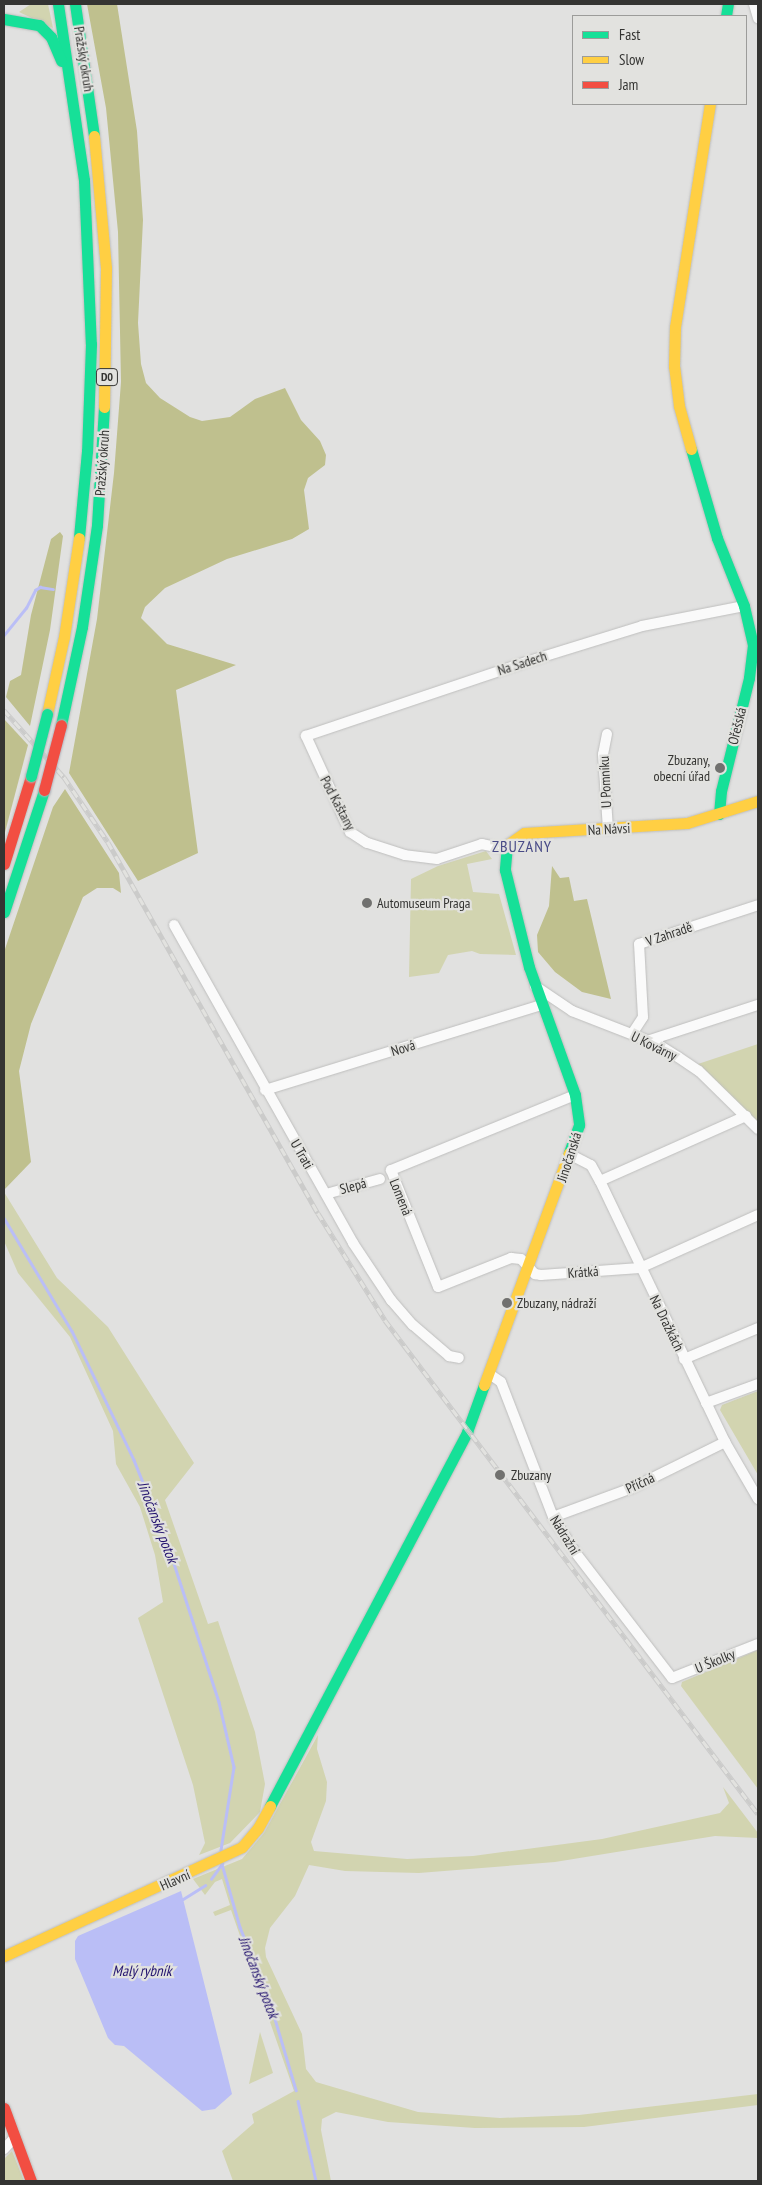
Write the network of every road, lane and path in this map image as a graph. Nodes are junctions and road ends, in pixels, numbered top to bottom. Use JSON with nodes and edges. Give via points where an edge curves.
{"nodes":[{"id":1,"x":58,"y":4,"type":"edge"},
{"id":2,"x":75,"y":4,"type":"edge"},
{"id":3,"x":754,"y":4,"type":"edge"},
{"id":4,"x":758,"y":18,"type":"edge"},
{"id":5,"x":4,"y":19,"type":"edge"},
{"id":6,"x":74,"y":101,"type":"junction"},
{"id":7,"x":710,"y":105,"type":"edge"},
{"id":8,"x":744,"y":606,"type":"junction"},
{"id":9,"x":756,"y":645,"type":"edge"},
{"id":10,"x":607,"y":734,"type":"dead end"},
{"id":11,"x":306,"y":736,"type":"joint"},
{"id":12,"x":758,"y":802,"type":"edge"},
{"id":13,"x":719,"y":814,"type":"junction"},
{"id":14,"x":608,"y":830,"type":"junction"},
{"id":15,"x":505,"y":849,"type":"junction"},
{"id":16,"x":4,"y":864,"type":"edge"},
{"id":17,"x":758,"y":905,"type":"edge"},
{"id":18,"x":4,"y":912,"type":"edge"},
{"id":19,"x":174,"y":925,"type":"dead end"},
{"id":20,"x":534,"y":986,"type":"junction"},
{"id":21,"x":542,"y":1005,"type":"junction"},
{"id":22,"x":758,"y":1005,"type":"edge"},
{"id":23,"x":632,"y":1034,"type":"junction"},
{"id":24,"x":647,"y":1041,"type":"junction"},
{"id":25,"x":265,"y":1090,"type":"junction"},
{"id":26,"x":575,"y":1095,"type":"junction"},
{"id":27,"x":746,"y":1116,"type":"junction"},
{"id":28,"x":758,"y":1129,"type":"edge"},
{"id":29,"x":571,"y":1155,"type":"junction"},
{"id":30,"x":380,"y":1179,"type":"dead end"},
{"id":31,"x":600,"y":1181,"type":"junction"},
{"id":32,"x":326,"y":1194,"type":"junction"},
{"id":33,"x":758,"y":1215,"type":"edge"},
{"id":34,"x":530,"y":1268,"type":"junction"},
{"id":35,"x":640,"y":1268,"type":"junction"},
{"id":36,"x":758,"y":1328,"type":"edge"},
{"id":37,"x":459,"y":1358,"type":"dead end"},
{"id":38,"x":684,"y":1359,"type":"junction"},
{"id":39,"x":491,"y":1375,"type":"junction"},
{"id":40,"x":758,"y":1384,"type":"edge"},
{"id":41,"x":706,"y":1403,"type":"junction"},
{"id":42,"x":724,"y":1442,"type":"junction"},
{"id":43,"x":454,"y":1456,"type":"joint"},
{"id":44,"x":755,"y":1486,"type":"edge"},
{"id":45,"x":758,"y":1499,"type":"edge"},
{"id":46,"x":553,"y":1517,"type":"junction"},
{"id":47,"x":758,"y":1644,"type":"edge"},
{"id":48,"x":672,"y":1678,"type":"joint"},
{"id":49,"x":4,"y":1956,"type":"edge"},
{"id":50,"x":4,"y":2108,"type":"edge"},
{"id":51,"x":15,"y":2137,"type":"junction"},
{"id":52,"x":4,"y":2149,"type":"edge"},
{"id":53,"x":32,"y":2181,"type":"edge"}],
"edges":[{"from":1,"to":6,"type":"main road","name":"Pražský okruh","number":"D0"},
{"from":2,"to":18,"type":"main road","name":"Pražský okruh","number":"D0","bridge":true,"via":[[100,179],[106,268],[103,455],[93,552],[79,642],[61,726]]},
{"from":3,"to":4,"type":"street"},
{"from":5,"to":6,"type":"main road","via":[[32,22],[45,30],[55,46]]},
{"from":6,"to":16,"type":"main road","name":"Pražský okruh","number":"D0","bridge":true,"via":[[88,238],[90,404],[78,545],[64,637],[47,714]]},
{"from":7,"to":8,"type":"main road","name":"Ořešská","via":[[697,171],[676,327],[674,367],[679,406],[723,553]]},
{"from":8,"to":9,"type":"main road","name":"Ořešská"},
{"from":8,"to":11,"type":"street","name":"Na Sadech","via":[[642,626]]},
{"from":9,"to":13,"type":"main road","name":"Ořešská","via":[[721,791]]},
{"from":10,"to":14,"type":"street","name":"U Pomníku","via":[[603,754]]},
{"from":11,"to":15,"type":"street","name":"Pod Kaštany","via":[[350,832],[367,843],[406,855],[437,859],[482,844]]},
{"from":12,"to":13,"type":"main road","name":"Na Návsi"},
{"from":13,"to":14,"type":"main road","name":"Na Návsi","via":[[676,824]]},
{"from":14,"to":15,"type":"main road","name":"Na Návsi","via":[[524,833],[513,836]]},
{"from":15,"to":20,"type":"main road","name":"Jinočanská","via":[[505,870]]},
{"from":17,"to":23,"type":"street","name":"V Zahradě","via":[[639,944],[643,1017]]},
{"from":19,"to":25,"type":"street","name":"U Trati"},
{"from":20,"to":21,"type":"main road","name":"Jinočanská"},
{"from":20,"to":23,"type":"street","name":"U Kovárny","via":[[572,1011]]},
{"from":21,"to":25,"type":"street","name":"Nová"},
{"from":21,"to":26,"type":"main road","name":"Jinočanská"},
{"from":22,"to":24,"type":"street"},
{"from":23,"to":24,"type":"street","name":"U Kovárny"},
{"from":24,"to":27,"type":"street","name":"U Kovárny","via":[[699,1071]]},
{"from":25,"to":32,"type":"street","name":"U Trati"},
{"from":26,"to":29,"type":"main road","name":"Jinočanská","via":[[579,1125]]},
{"from":26,"to":34,"type":"street","name":"Lomená","via":[[391,1170],[438,1287],[511,1258],[521,1259]]},
{"from":27,"to":28,"type":"street","name":"U Kovárny"},
{"from":27,"to":31,"type":"street"},
{"from":29,"to":31,"type":"street","name":"Na Dražkách","via":[[591,1165]]},
{"from":29,"to":34,"type":"main road","name":"Jinočanská"},
{"from":30,"to":32,"type":"street","name":"Slepá"},
{"from":31,"to":35,"type":"street","name":"Na Dražkách"},
{"from":32,"to":37,"type":"street","name":"U Trati","via":[[353,1243],[391,1300],[412,1325],[450,1356]]},
{"from":33,"to":35,"type":"street"},
{"from":34,"to":35,"type":"street","name":"Krátká","via":[[541,1275]]},
{"from":34,"to":39,"type":"main road","name":"Jinočanská"},
{"from":35,"to":38,"type":"street","name":"Na Dražkách"},
{"from":36,"to":38,"type":"street"},
{"from":38,"to":41,"type":"street","name":"Na Dražkách"},
{"from":39,"to":43,"type":"main road","name":"Jinočanská"},
{"from":39,"to":46,"type":"street","name":"Nádražní","via":[[502,1382]]},
{"from":40,"to":41,"type":"street"},
{"from":41,"to":42,"type":"street","name":"Na Dražkách"},
{"from":42,"to":44,"type":"street","name":"Na Dražkách"},
{"from":42,"to":46,"type":"street","name":"Příčná","via":[[632,1488]]},
{"from":43,"to":49,"type":"main road","name":"Hlavní","via":[[258,1828],[234,1852]]},
{"from":44,"to":45,"type":"street","name":"Na Dražkách"},
{"from":46,"to":48,"type":"street","name":"Nádražní","via":[[575,1552]]},
{"from":47,"to":48,"type":"street","name":"U Školky"},
{"from":50,"to":51,"type":"main road"},
{"from":51,"to":52,"type":"street"},
{"from":51,"to":53,"type":"main road"}]}
